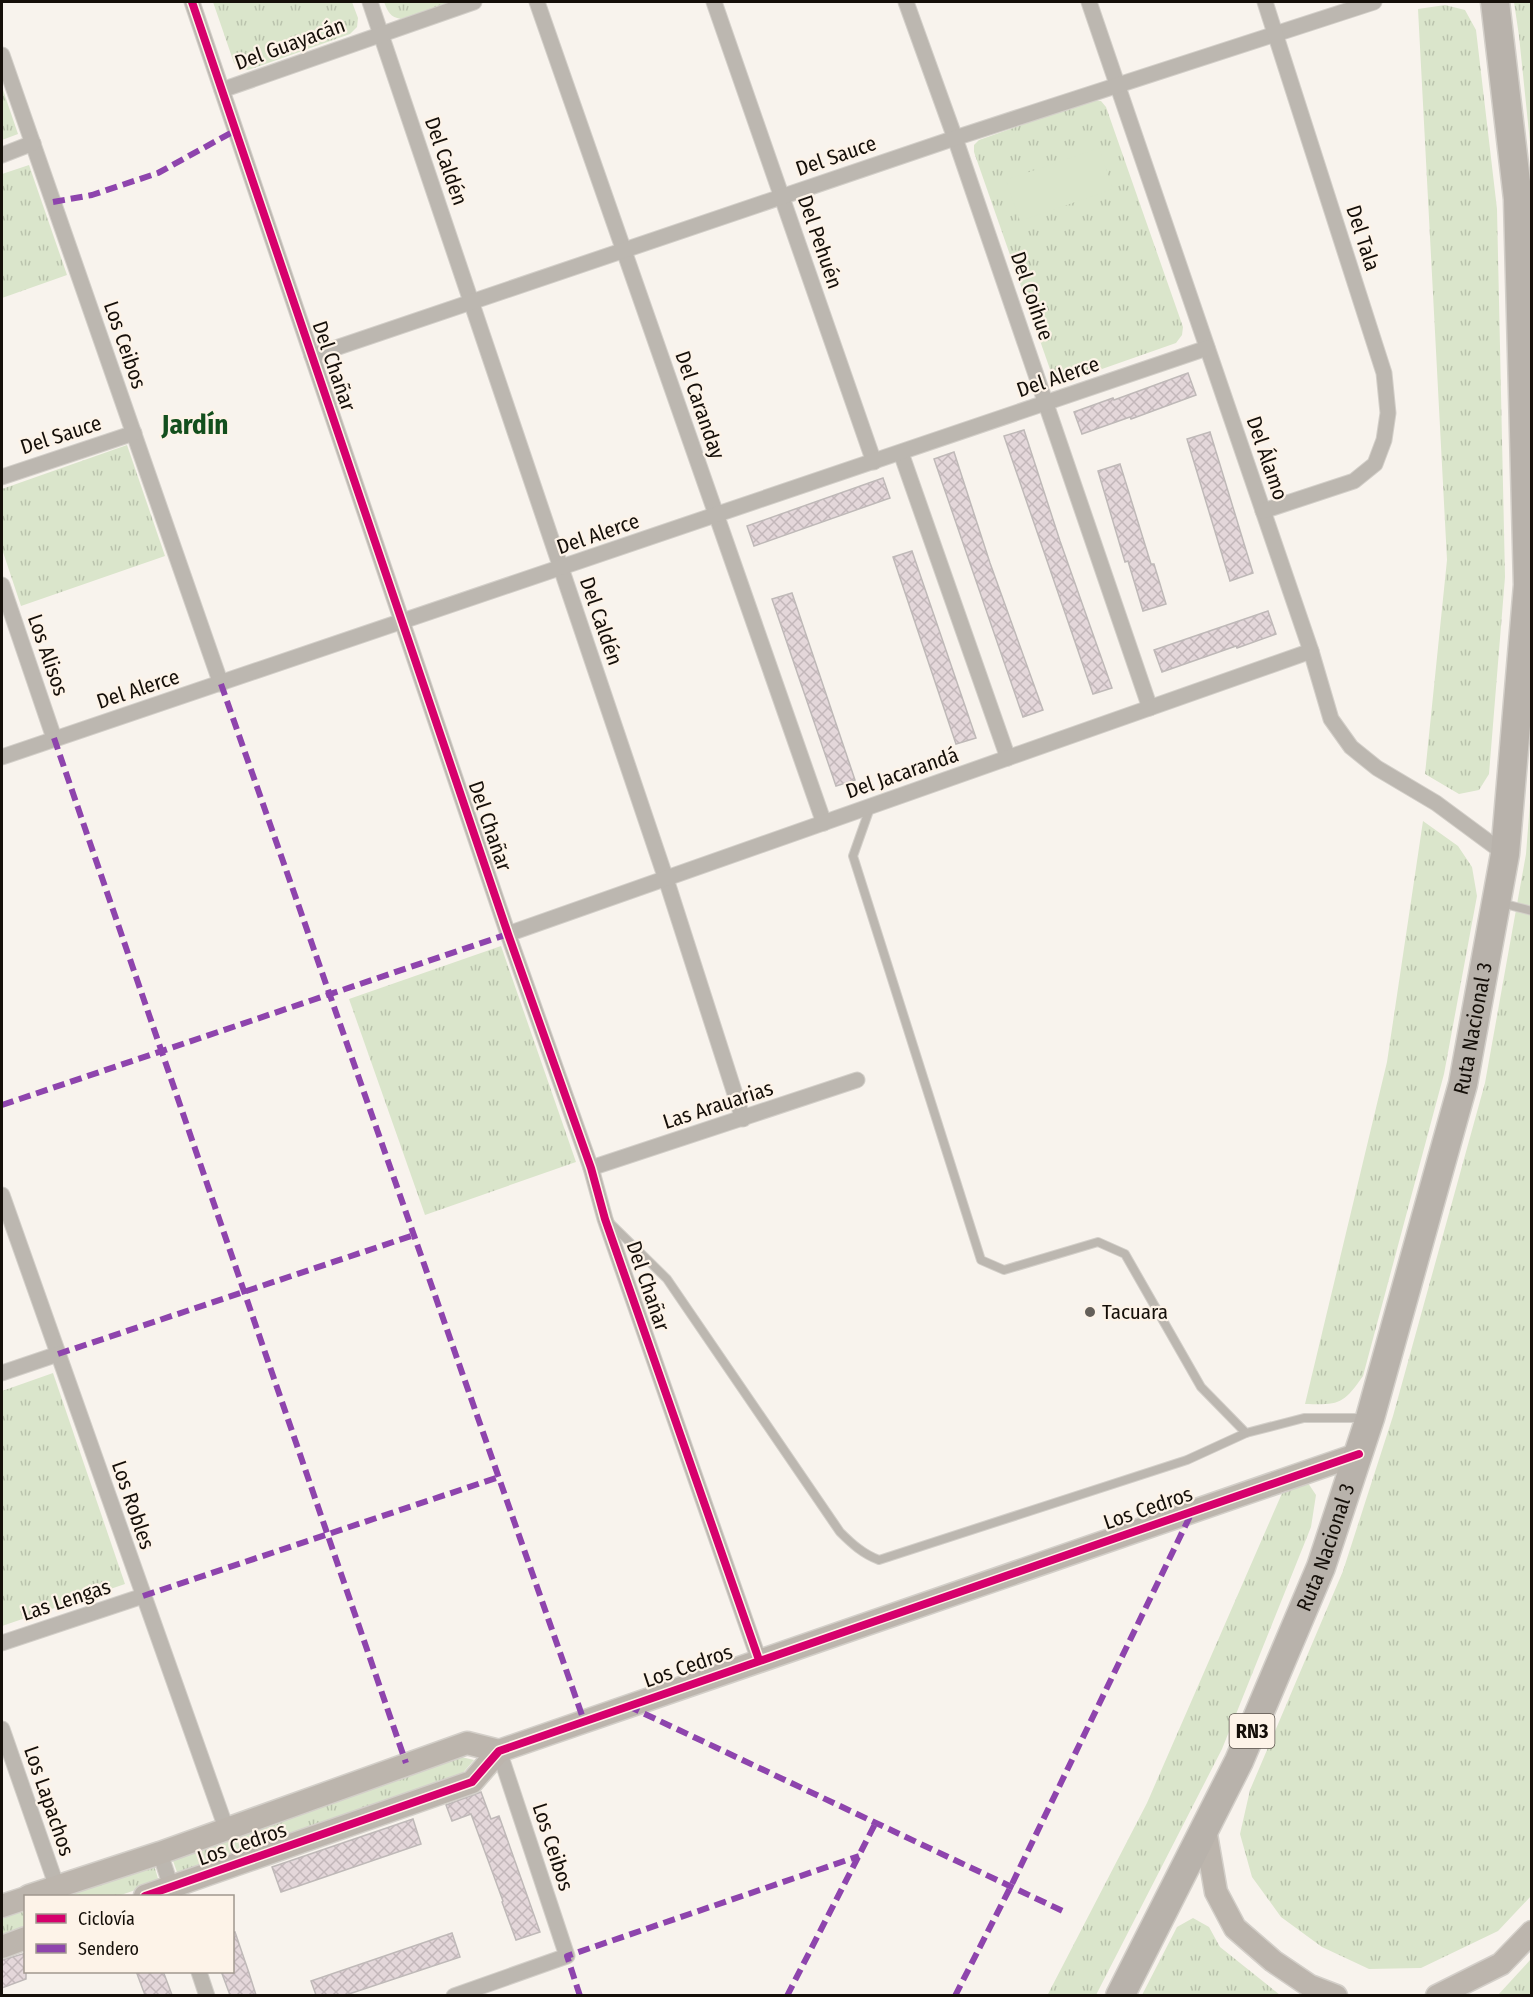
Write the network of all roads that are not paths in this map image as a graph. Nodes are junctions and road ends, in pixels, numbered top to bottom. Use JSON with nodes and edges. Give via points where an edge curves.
{"nodes":[{"id":1,"x":192,"y":2,"type":"edge"},
{"id":2,"x":370,"y":2,"type":"edge"},
{"id":3,"x":474,"y":2,"type":"edge"},
{"id":4,"x":537,"y":2,"type":"edge"},
{"id":5,"x":714,"y":2,"type":"edge"},
{"id":6,"x":906,"y":2,"type":"edge"},
{"id":7,"x":1089,"y":2,"type":"edge"},
{"id":8,"x":1265,"y":2,"type":"edge"},
{"id":9,"x":1374,"y":2,"type":"edge"},
{"id":10,"x":1495,"y":2,"type":"edge"},
{"id":11,"x":381,"y":33,"type":"junction"},
{"id":12,"x":1276,"y":34,"type":"junction"},
{"id":13,"x":2,"y":54,"type":"edge"},
{"id":14,"x":1118,"y":85,"type":"junction"},
{"id":15,"x":222,"y":90,"type":"junction"},
{"id":16,"x":955,"y":138,"type":"junction"},
{"id":17,"x":33,"y":143,"type":"junction"},
{"id":18,"x":2,"y":155,"type":"edge"},
{"id":19,"x":782,"y":197,"type":"junction"},
{"id":20,"x":624,"y":250,"type":"junction"},
{"id":21,"x":472,"y":302,"type":"junction"},
{"id":22,"x":1207,"y":348,"type":"junction"},
{"id":23,"x":312,"y":356,"type":"junction"},
{"id":24,"x":1047,"y":404,"type":"junction"},
{"id":25,"x":134,"y":433,"type":"junction"},
{"id":26,"x":901,"y":453,"type":"junction"},
{"id":27,"x":874,"y":462,"type":"junction"},
{"id":28,"x":2,"y":477,"type":"edge"},
{"id":29,"x":1263,"y":511,"type":"junction"},
{"id":30,"x":717,"y":515,"type":"junction"},
{"id":31,"x":561,"y":568,"type":"junction"},
{"id":32,"x":2,"y":585,"type":"edge"},
{"id":33,"x":402,"y":622,"type":"junction"},
{"id":34,"x":1311,"y":651,"type":"junction"},
{"id":35,"x":222,"y":684,"type":"junction"},
{"id":36,"x":1150,"y":708,"type":"junction"},
{"id":37,"x":54,"y":738,"type":"junction"},
{"id":38,"x":2,"y":757,"type":"edge"},
{"id":39,"x":1008,"y":758,"type":"junction"},
{"id":40,"x":870,"y":806,"type":"junction"},
{"id":41,"x":824,"y":823,"type":"junction"},
{"id":42,"x":1505,"y":854,"type":"junction"},
{"id":43,"x":666,"y":879,"type":"junction"},
{"id":44,"x":1496,"y":902,"type":"junction"},
{"id":45,"x":1532,"y":911,"type":"edge"},
{"id":46,"x":508,"y":934,"type":"junction"},
{"id":47,"x":857,"y":1080,"type":"dead end"},
{"id":48,"x":743,"y":1119,"type":"junction"},
{"id":49,"x":591,"y":1168,"type":"junction"},
{"id":50,"x":2,"y":1195,"type":"edge"},
{"id":51,"x":605,"y":1219,"type":"junction"},
{"id":52,"x":58,"y":1354,"type":"junction"},
{"id":53,"x":2,"y":1373,"type":"edge"},
{"id":54,"x":1370,"y":1419,"type":"junction"},
{"id":55,"x":1246,"y":1432,"type":"junction"},
{"id":56,"x":1359,"y":1454,"type":"junction"},
{"id":57,"x":143,"y":1596,"type":"junction"},
{"id":58,"x":2,"y":1643,"type":"edge"},
{"id":59,"x":759,"y":1660,"type":"junction"},
{"id":60,"x":2,"y":1729,"type":"edge"},
{"id":61,"x":499,"y":1750,"type":"junction"},
{"id":62,"x":226,"y":1828,"type":"junction"},
{"id":63,"x":1205,"y":1829,"type":"junction"},
{"id":64,"x":160,"y":1853,"type":"junction"},
{"id":65,"x":57,"y":1887,"type":"junction"},
{"id":66,"x":173,"y":1892,"type":"edge"},
{"id":67,"x":33,"y":1895,"type":"edge"},
{"id":68,"x":152,"y":1895,"type":"edge"},
{"id":69,"x":24,"y":1898,"type":"edge"},
{"id":70,"x":2,"y":1906,"type":"edge"},
{"id":71,"x":1532,"y":1932,"type":"edge"},
{"id":72,"x":24,"y":1939,"type":"edge"},
{"id":73,"x":2,"y":1947,"type":"edge"},
{"id":74,"x":1501,"y":1964,"type":"junction"},
{"id":75,"x":200,"y":1973,"type":"edge"},
{"id":76,"x":207,"y":1995,"type":"edge"},
{"id":77,"x":454,"y":1995,"type":"edge"},
{"id":78,"x":1119,"y":1995,"type":"edge"},
{"id":79,"x":1336,"y":1995,"type":"edge"},
{"id":80,"x":1437,"y":1995,"type":"edge"},
{"id":81,"x":1472,"y":1995,"type":"edge"}],
"edges":[{"from":1,"to":15,"type":"street","name":"Del Chañar"},
{"from":2,"to":11,"type":"street","name":"Del Caldén"},
{"from":3,"to":11,"type":"street","name":"Del Guayacán"},
{"from":4,"to":20,"type":"street","name":"Del Caranday"},
{"from":5,"to":19,"type":"street","name":"Del Pehuén"},
{"from":6,"to":16,"type":"street","name":"Del Coihue"},
{"from":7,"to":14,"type":"street","name":"Del Álamo"},
{"from":8,"to":12,"type":"street","name":"Del Tala"},
{"from":9,"to":12,"type":"street","name":"Del Sauce"},
{"from":10,"to":42,"type":"highway","name":"Ruta Nacional 3","number":"RN3","via":[[1518,198],[1528,585]]},
{"from":11,"to":15,"type":"street","name":"Del Guayacán"},
{"from":11,"to":21,"type":"street","name":"Del Caldén"},
{"from":12,"to":14,"type":"street","name":"Del Sauce"},
{"from":12,"to":29,"type":"street","name":"Del Tala","via":[[1384,373],[1388,413],[1375,464],[1354,481]]},
{"from":13,"to":17,"type":"street","name":"Los Ceibos"},
{"from":14,"to":16,"type":"street","name":"Del Sauce"},
{"from":14,"to":22,"type":"street","name":"Del Álamo"},
{"from":15,"to":23,"type":"street","name":"Del Chañar"},
{"from":16,"to":19,"type":"street","name":"Del Sauce"},
{"from":16,"to":24,"type":"street","name":"Del Coihue"},
{"from":17,"to":18,"type":"street"},
{"from":17,"to":25,"type":"street","name":"Los Ceibos"},
{"from":19,"to":20,"type":"street","name":"Del Sauce"},
{"from":19,"to":27,"type":"street","name":"Del Pehuén"},
{"from":20,"to":21,"type":"street","name":"Del Sauce"},
{"from":20,"to":30,"type":"street","name":"Del Caranday"},
{"from":21,"to":23,"type":"street","name":"Del Sauce"},
{"from":21,"to":31,"type":"street","name":"Del Caldén"},
{"from":22,"to":24,"type":"street","name":"Del Alerce"},
{"from":22,"to":29,"type":"street","name":"Del Álamo"},
{"from":23,"to":33,"type":"street","name":"Del Chañar"},
{"from":24,"to":26,"type":"street","name":"Del Alerce"},
{"from":24,"to":36,"type":"street","name":"Del Coihue"},
{"from":25,"to":28,"type":"street","name":"Del Sauce"},
{"from":25,"to":35,"type":"street","name":"Los Ceibos"},
{"from":26,"to":27,"type":"street","name":"Del Alerce"},
{"from":26,"to":39,"type":"street"},
{"from":27,"to":30,"type":"street","name":"Del Alerce"},
{"from":29,"to":34,"type":"street","name":"Del Álamo"},
{"from":30,"to":31,"type":"street","name":"Del Alerce"},
{"from":30,"to":41,"type":"street","name":"Del Caranday"},
{"from":31,"to":33,"type":"street","name":"Del Alerce"},
{"from":31,"to":43,"type":"street","name":"Del Caldén"},
{"from":32,"to":37,"type":"street","name":"Los Alisos"},
{"from":33,"to":35,"type":"street","name":"Del Alerce"},
{"from":33,"to":46,"type":"street","name":"Del Chañar"},
{"from":34,"to":36,"type":"street","name":"Del Jacarandá"},
{"from":34,"to":42,"type":"street","name":"Del Álamo","via":[[1331,719],[1351,747],[1377,768],[1436,802]]},
{"from":35,"to":37,"type":"street","name":"Del Alerce"},
{"from":36,"to":39,"type":"street","name":"Del Jacarandá"},
{"from":37,"to":38,"type":"street","name":"Del Alerce"},
{"from":39,"to":40,"type":"street","name":"Del Jacarandá"},
{"from":40,"to":41,"type":"street","name":"Del Jacarandá"},
{"from":40,"to":55,"type":"lane","via":[[853,856],[981,1260],[1004,1270],[1098,1242],[1125,1254],[1201,1387]]},
{"from":41,"to":43,"type":"street","name":"Del Jacarandá"},
{"from":42,"to":44,"type":"highway","name":"Ruta Nacional 3","number":"RN3"},
{"from":43,"to":46,"type":"street","name":"Del Jacarandá"},
{"from":43,"to":48,"type":"street","name":"Del Caldén"},
{"from":44,"to":45,"type":"lane"},
{"from":44,"to":54,"type":"highway","name":"Ruta Nacional 3","number":"RN3","via":[[1463,1084]]},
{"from":46,"to":49,"type":"street","name":"Del Chañar"},
{"from":47,"to":48,"type":"street","name":"Las Arauarias"},
{"from":48,"to":49,"type":"street","name":"Las Arauarias"},
{"from":49,"to":51,"type":"street","name":"Del Chañar"},
{"from":50,"to":52,"type":"street","name":"Los Robles"},
{"from":51,"to":55,"type":"lane","via":[[667,1279],[840,1532],[853,1546],[879,1560],[1187,1460]]},
{"from":51,"to":59,"type":"street","name":"Del Chañar"},
{"from":52,"to":53,"type":"street"},
{"from":52,"to":57,"type":"street","name":"Los Robles"},
{"from":54,"to":55,"type":"lane","via":[[1304,1418]]},
{"from":54,"to":56,"type":"highway","name":"Ruta Nacional 3","number":"RN3"},
{"from":56,"to":59,"type":"street","name":"Los Cedros"},
{"from":56,"to":63,"type":"highway","name":"Ruta Nacional 3","number":"RN3","via":[[1321,1567],[1239,1761]]},
{"from":57,"to":58,"type":"street","name":"Las Lengas"},
{"from":57,"to":62,"type":"street","name":"Los Robles"},
{"from":59,"to":61,"type":"street","name":"Los Cedros"},
{"from":60,"to":65,"type":"street","name":"Los Lapachos"},
{"from":61,"to":62,"type":"street","name":"Los Cedros","via":[[467,1743]]},
{"from":61,"to":66,"type":"street","name":"Los Cedros","via":[[472,1782]]},
{"from":61,"to":77,"type":"street","name":"Los Ceibos","via":[[567,1956]]},
{"from":62,"to":64,"type":"street","name":"Los Cedros"},
{"from":63,"to":78,"type":"highway","name":"Ruta Nacional 3","number":"RN3"},
{"from":63,"to":79,"type":"street","via":[[1216,1892],[1235,1928],[1310,1986]]},
{"from":64,"to":65,"type":"street","name":"Los Cedros"},
{"from":64,"to":66,"type":"street"},
{"from":65,"to":67,"type":"street","name":"Los Cedros"},
{"from":66,"to":68,"type":"street","name":"Los Cedros"},
{"from":69,"to":70,"type":"street","name":"Los Cedros"},
{"from":71,"to":74,"type":"street"},
{"from":72,"to":73,"type":"street"},
{"from":74,"to":80,"type":"street"},
{"from":74,"to":81,"type":"street"},
{"from":75,"to":76,"type":"street"}]}
